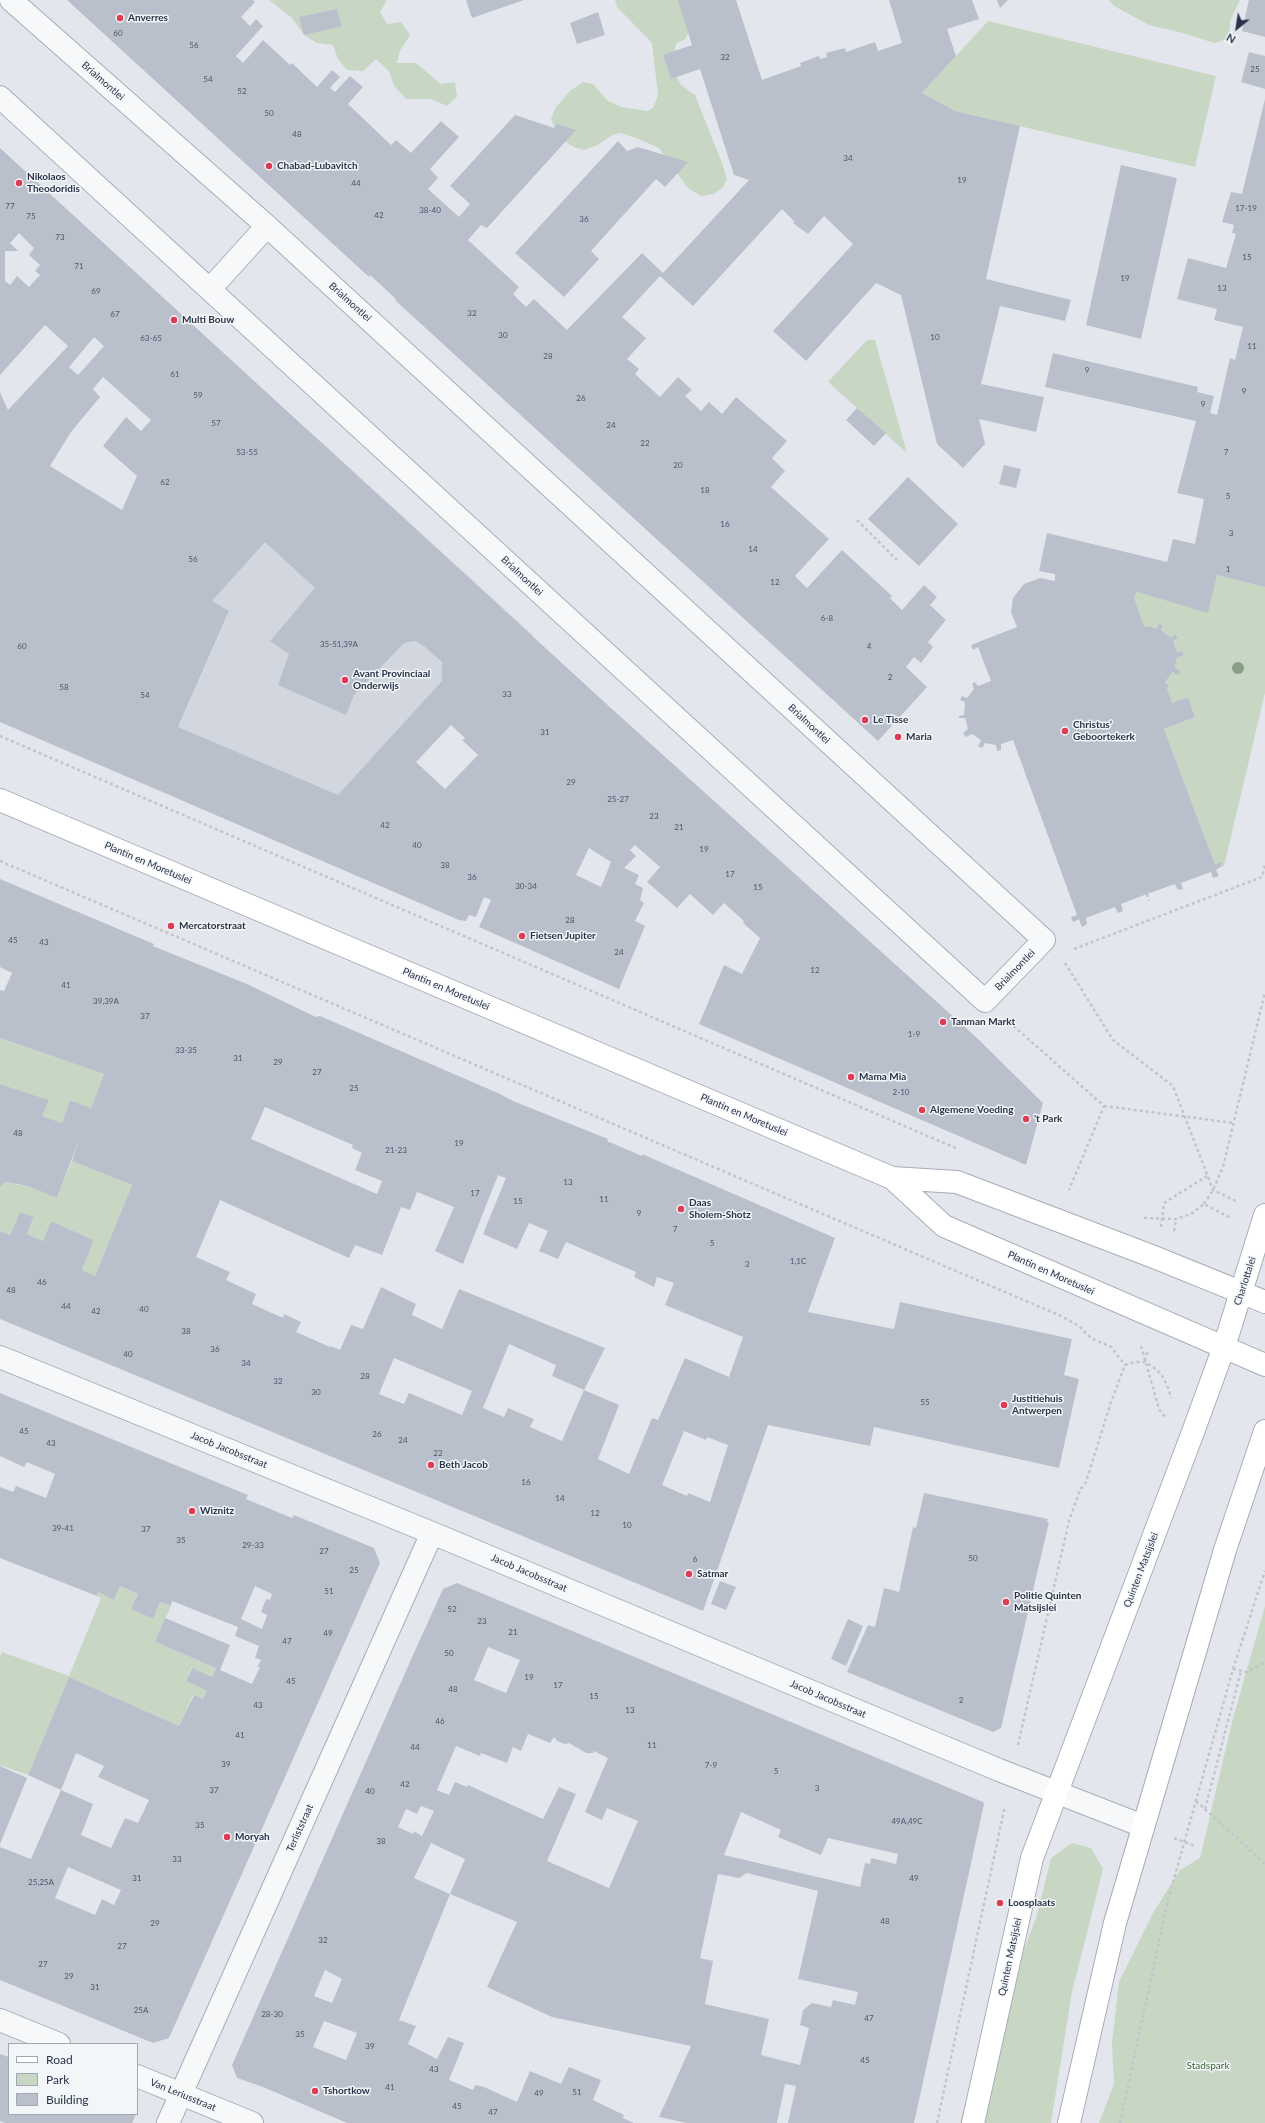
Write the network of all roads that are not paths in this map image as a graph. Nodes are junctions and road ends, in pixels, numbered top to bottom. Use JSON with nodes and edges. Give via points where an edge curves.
{"nodes":[{"id":1,"x":11,"y":0,"type":"edge"},
{"id":2,"x":0,"y":97,"type":"edge"},
{"id":3,"x":267,"y":226,"type":"junction"},
{"id":4,"x":210,"y":289,"type":"junction"},
{"id":5,"x":0,"y":800,"type":"edge"},
{"id":6,"x":892,"y":1178,"type":"junction"},
{"id":7,"x":1264,"y":1221,"type":"edge"},
{"id":8,"x":1242,"y":1292,"type":"junction"},
{"id":9,"x":1265,"y":1302,"type":"edge"},
{"id":10,"x":1224,"y":1346,"type":"junction"},
{"id":11,"x":0,"y":1357,"type":"edge"},
{"id":12,"x":1265,"y":1365,"type":"edge"},
{"id":13,"x":1265,"y":1431,"type":"edge"},
{"id":14,"x":432,"y":1533,"type":"junction"},
{"id":15,"x":1056,"y":1793,"type":"junction"},
{"id":16,"x":1143,"y":1826,"type":"junction"},
{"id":17,"x":0,"y":2020,"type":"edge"},
{"id":18,"x":57,"y":2043,"type":"edge"},
{"id":19,"x":138,"y":2076,"type":"edge"},
{"id":20,"x":181,"y":2095,"type":"junction"},
{"id":21,"x":168,"y":2123,"type":"edge"},
{"id":22,"x":252,"y":2123,"type":"edge"},
{"id":23,"x":973,"y":2123,"type":"edge"},
{"id":24,"x":1069,"y":2123,"type":"edge"}],
"edges":[{"from":1,"to":3,"type":"street","name":"Brialmontlei"},
{"from":2,"to":4,"type":"street","name":"Brialmontlei"},
{"from":3,"to":4,"type":"street"},
{"from":3,"to":4,"type":"street","name":"Brialmontlei","via":[[1052,947],[985,1001]]},
{"from":5,"to":6,"type":"main road","name":"Plantin en Moretuslei"},
{"from":6,"to":8,"type":"main road","name":"Plantin en Moretuslei","via":[[957,1182]]},
{"from":6,"to":10,"type":"main road","name":"Plantin en Moretuslei","via":[[944,1226]]},
{"from":7,"to":8,"type":"main road","name":"Charlottalei"},
{"from":8,"to":9,"type":"main road","name":"Plantin en Moretuslei"},
{"from":8,"to":10,"type":"main road","name":"Charlottalei"},
{"from":10,"to":12,"type":"main road","name":"Plantin en Moretuslei"},
{"from":10,"to":15,"type":"main road","name":"Quinten Matsijslei"},
{"from":11,"to":14,"type":"street","name":"Jacob Jacobsstraat"},
{"from":13,"to":16,"type":"main road","via":[[1225,1550]]},
{"from":14,"to":15,"type":"street","name":"Jacob Jacobsstraat"},
{"from":14,"to":20,"type":"street","name":"Terliststraat"},
{"from":15,"to":16,"type":"street"},
{"from":15,"to":23,"type":"main road","name":"Quinten Matsijslei","via":[[1032,1858]]},
{"from":16,"to":24,"type":"main road","via":[[1116,1923]]},
{"from":17,"to":18,"type":"street"},
{"from":19,"to":20,"type":"street","name":"Van Leriusstraat"},
{"from":20,"to":21,"type":"street","name":"Terliststraat"},
{"from":20,"to":22,"type":"street","name":"Van Leriusstraat"}]}
